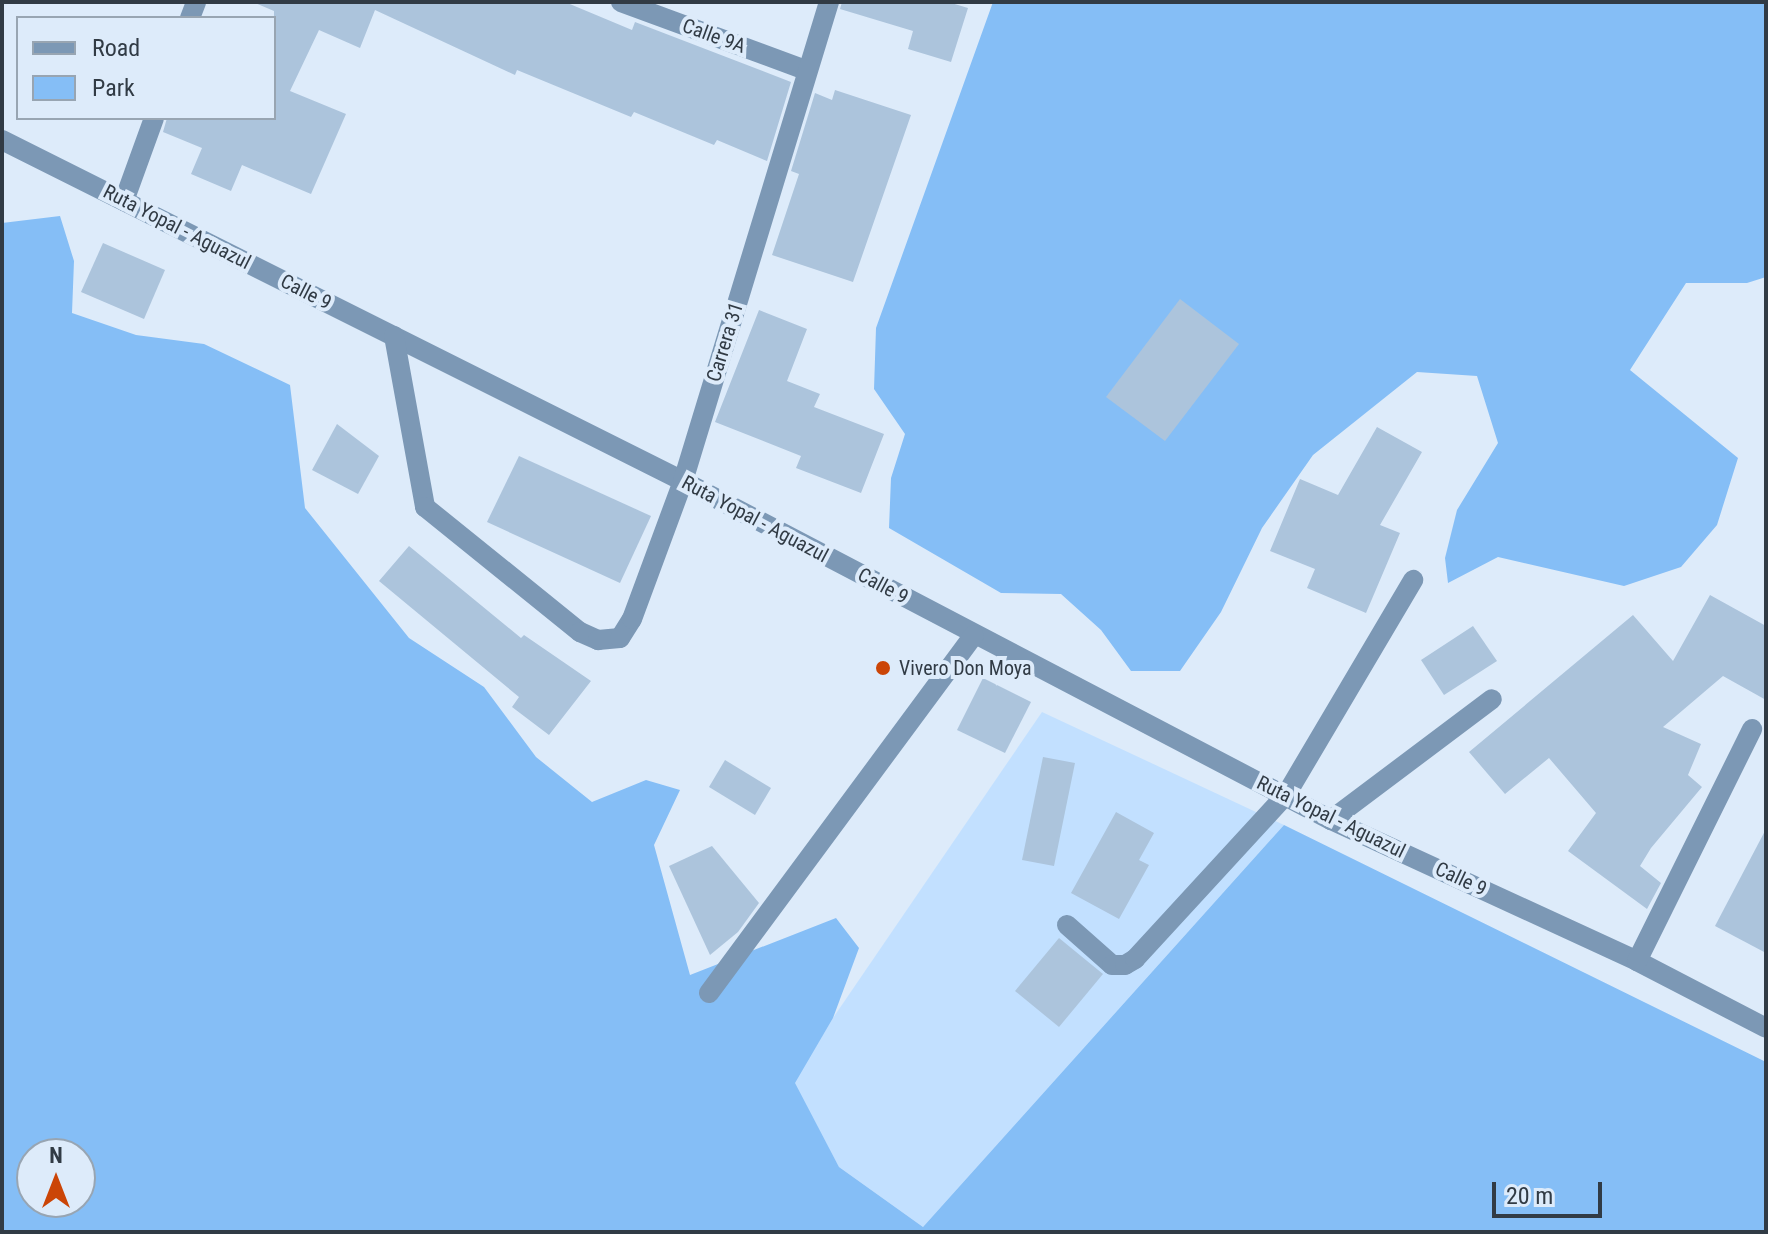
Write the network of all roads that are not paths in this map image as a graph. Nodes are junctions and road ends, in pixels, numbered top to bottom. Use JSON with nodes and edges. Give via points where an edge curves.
{"nodes":[{"id":1,"x":621,"y":2,"type":"edge"},
{"id":2,"x":829,"y":2,"type":"edge"},
{"id":3,"x":806,"y":70,"type":"junction"},
{"id":4,"x":153,"y":120,"type":"edge"},
{"id":5,"x":2,"y":140,"type":"edge"},
{"id":6,"x":124,"y":201,"type":"junction"},
{"id":7,"x":394,"y":336,"type":"junction"},
{"id":8,"x":683,"y":481,"type":"junction"},
{"id":9,"x":1413,"y":580,"type":"dead end"},
{"id":10,"x":974,"y":635,"type":"junction"},
{"id":11,"x":1492,"y":699,"type":"dead end"},
{"id":12,"x":1752,"y":729,"type":"dead end"},
{"id":13,"x":1286,"y":795,"type":"junction"},
{"id":14,"x":1331,"y":820,"type":"junction"},
{"id":15,"x":1067,"y":925,"type":"dead end"},
{"id":16,"x":1637,"y":961,"type":"junction"},
{"id":17,"x":709,"y":993,"type":"dead end"},
{"id":18,"x":1766,"y":1028,"type":"edge"}],
"edges":[{"from":1,"to":3,"type":"street","name":"Calle 9A"},
{"from":2,"to":3,"type":"street","name":"Carrera 31"},
{"from":3,"to":8,"type":"street","name":"Carrera 31"},
{"from":4,"to":6,"type":"street"},
{"from":5,"to":6,"type":"street","name":"Ruta Yopal - Aguazul"},
{"from":6,"to":7,"type":"street","name":"Ruta Yopal - Aguazul"},
{"from":7,"to":8,"type":"street","name":"Ruta Yopal - Aguazul"},
{"from":7,"to":8,"type":"street","name":"Carrera 31","via":[[425,507],[580,632],[598,640],[620,638],[632,619]]},
{"from":8,"to":10,"type":"street","name":"Ruta Yopal - Aguazul"},
{"from":9,"to":13,"type":"street"},
{"from":10,"to":13,"type":"street","name":"Ruta Yopal - Aguazul"},
{"from":10,"to":17,"type":"street"},
{"from":11,"to":14,"type":"street"},
{"from":12,"to":16,"type":"street"},
{"from":13,"to":14,"type":"street","name":"Ruta Yopal - Aguazul"},
{"from":13,"to":15,"type":"street","via":[[1125,965],[1112,965]]},
{"from":14,"to":16,"type":"street","name":"Ruta Yopal - Aguazul"},
{"from":16,"to":18,"type":"street","name":"Ruta Yopal - Aguazul"}]}
